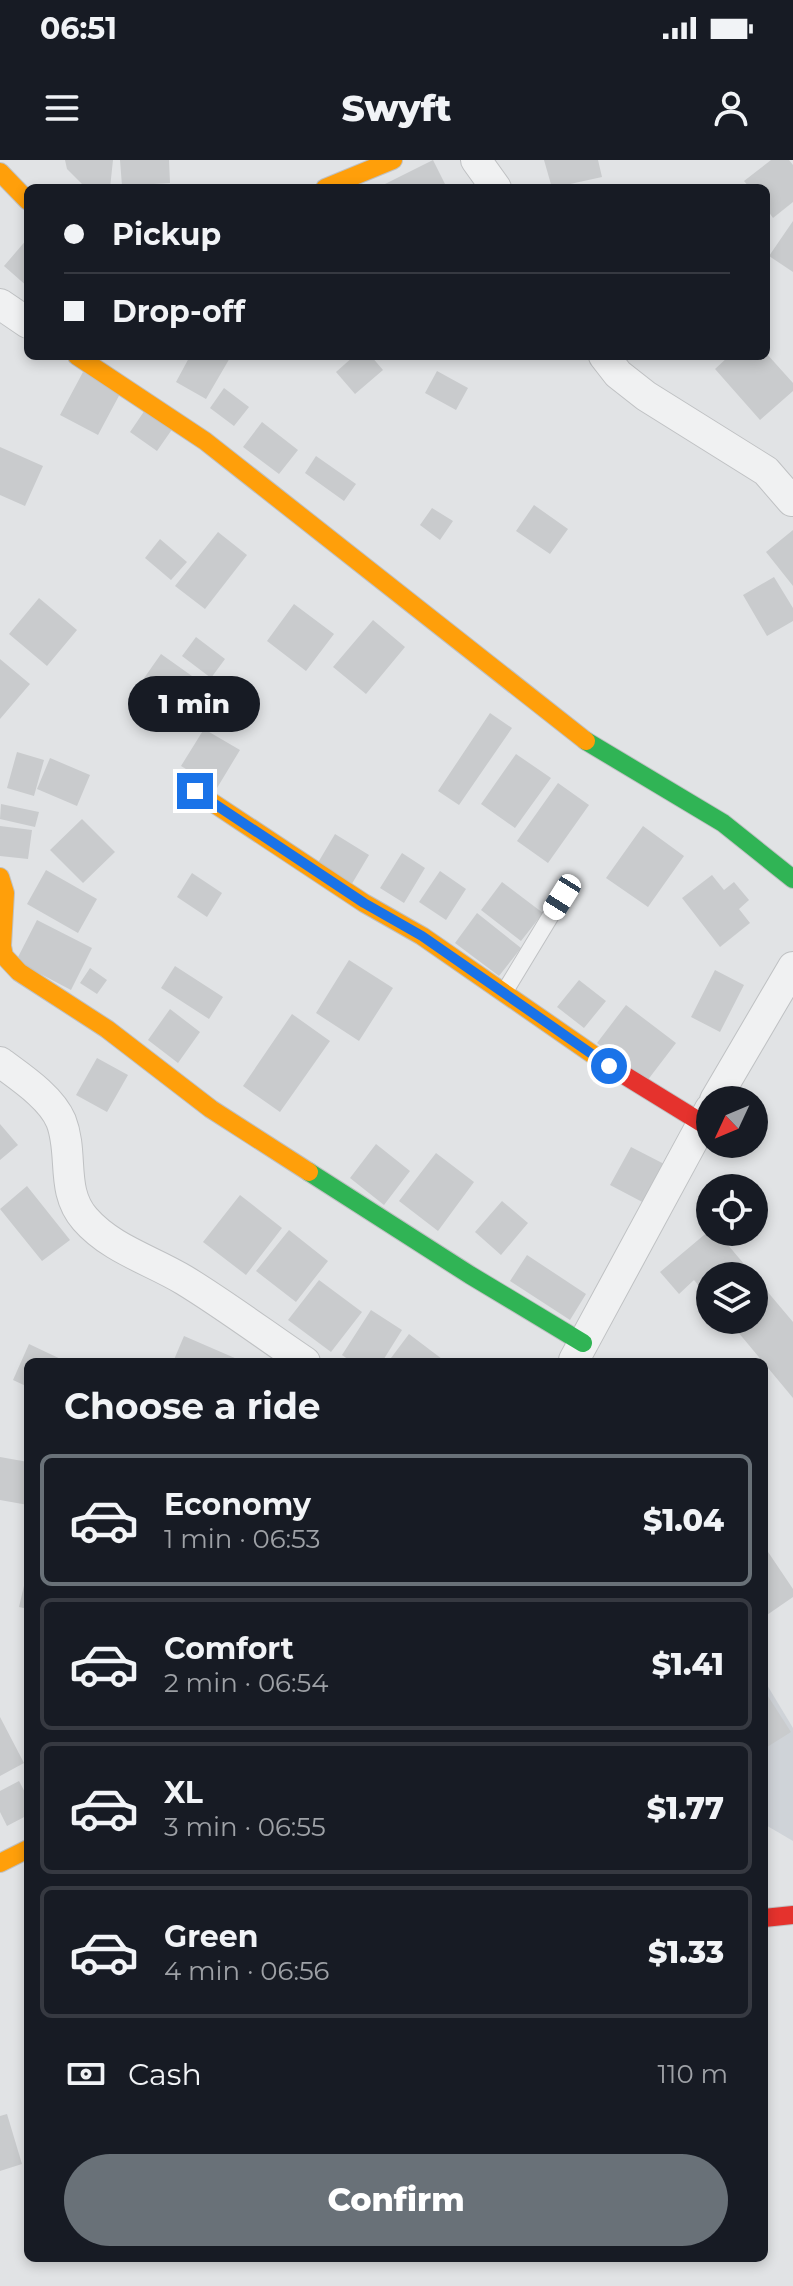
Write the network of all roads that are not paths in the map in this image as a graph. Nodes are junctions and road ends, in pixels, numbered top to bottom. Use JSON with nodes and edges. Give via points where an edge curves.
{"nodes":[{"id":1,"x":0,"y":160,"type":"edge"},
{"id":2,"x":393,"y":160,"type":"edge"},
{"id":3,"x":476,"y":160,"type":"edge"},
{"id":4,"x":0,"y":171,"type":"edge"},
{"id":5,"x":335,"y":184,"type":"edge"},
{"id":6,"x":493,"y":184,"type":"edge"},
{"id":7,"x":24,"y":197,"type":"edge"},
{"id":8,"x":0,"y":304,"type":"edge"},
{"id":9,"x":24,"y":320,"type":"edge"},
{"id":10,"x":83,"y":360,"type":"edge"},
{"id":11,"x":607,"y":360,"type":"edge"},
{"id":12,"x":792,"y":501,"type":"edge"},
{"id":13,"x":195,"y":791,"type":"dead end"},
{"id":14,"x":0,"y":877,"type":"edge"},
{"id":15,"x":793,"y":879,"type":"edge"},
{"id":16,"x":562,"y":897,"type":"dead end"},
{"id":17,"x":793,"y":967,"type":"edge"},
{"id":18,"x":504,"y":992,"type":"junction"},
{"id":19,"x":0,"y":1062,"type":"edge"},
{"id":20,"x":724,"y":1086,"type":"edge"},
{"id":21,"x":696,"y":1106,"type":"edge"},
{"id":22,"x":696,"y":1135,"type":"edge"},
{"id":23,"x":578,"y":1353,"type":"edge"},
{"id":24,"x":299,"y":1358,"type":"edge"},
{"id":25,"x":24,"y":1851,"type":"edge"},
{"id":26,"x":0,"y":1863,"type":"edge"},
{"id":27,"x":793,"y":1915,"type":"edge"},
{"id":28,"x":768,"y":1918,"type":"edge"}],
"edges":[{"from":1,"to":4,"type":"street"},
{"from":2,"to":5,"type":"street"},
{"from":3,"to":6,"type":"street"},
{"from":4,"to":7,"type":"street"},
{"from":8,"to":9,"type":"street"},
{"from":10,"to":15,"type":"street","via":[[205,441],[552,716],[766,852]]},
{"from":11,"to":12,"type":"street","via":[[646,396],[766,471]]},
{"from":13,"to":18,"type":"street"},
{"from":14,"to":23,"type":"street","via":[[5,893],[4,956],[19,972],[107,1029],[211,1109],[470,1275]]},
{"from":16,"to":18,"type":"lane"},
{"from":17,"to":20,"type":"street"},
{"from":18,"to":21,"type":"street","via":[[628,1079]]},
{"from":19,"to":24,"type":"street","via":[[60,1117],[71,1193],[87,1221]]},
{"from":22,"to":23,"type":"street"},
{"from":25,"to":26,"type":"street"},
{"from":27,"to":28,"type":"street"}]}
